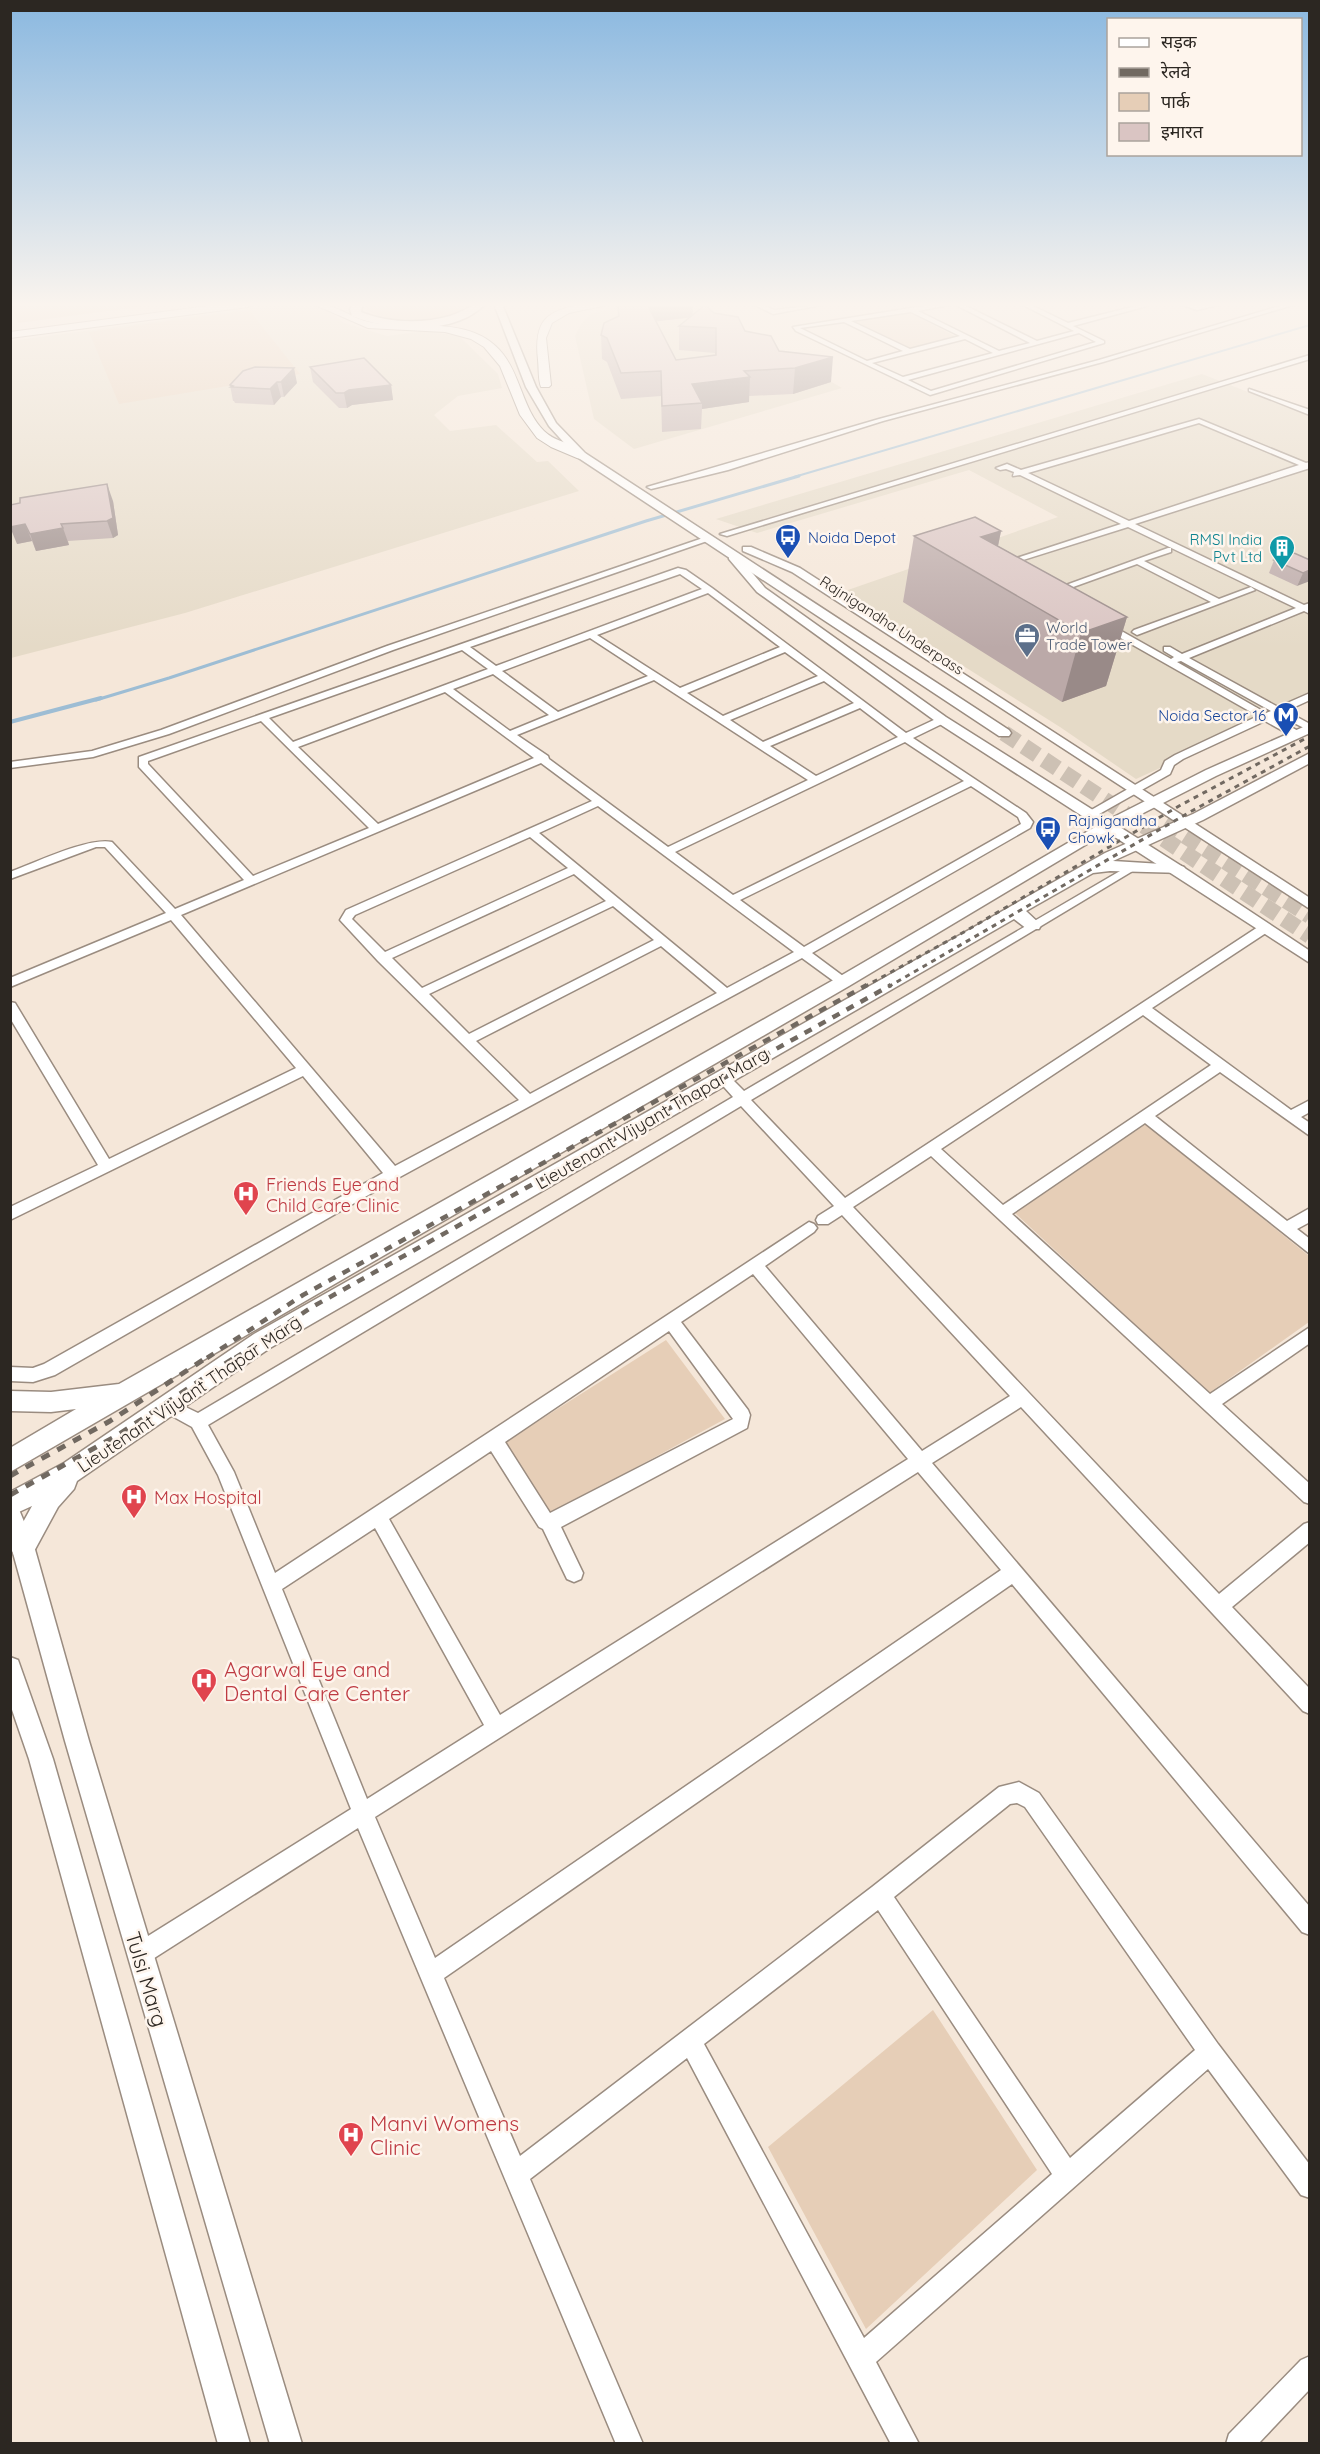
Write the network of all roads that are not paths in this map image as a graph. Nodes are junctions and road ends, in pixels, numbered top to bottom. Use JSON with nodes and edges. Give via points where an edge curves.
{"nodes":[{"id":1,"x":529,"y":419,"type":"edge"},
{"id":2,"x":549,"y":419,"type":"edge"},
{"id":3,"x":887,"y":419,"type":"edge"},
{"id":4,"x":1103,"y":419,"type":"edge"},
{"id":5,"x":1195,"y":424,"type":"junction"},
{"id":6,"x":581,"y":455,"type":"junction"},
{"id":7,"x":1307,"y":469,"type":"edge"},
{"id":8,"x":1023,"y":476,"type":"junction"},
{"id":9,"x":655,"y":489,"type":"dead end"},
{"id":10,"x":1130,"y":528,"type":"junction"},
{"id":11,"x":720,"y":532,"type":"joint"},
{"id":12,"x":703,"y":537,"type":"junction"},
{"id":13,"x":747,"y":549,"type":"junction"},
{"id":14,"x":1168,"y":550,"type":"junction"},
{"id":15,"x":733,"y":557,"type":"junction"},
{"id":16,"x":1137,"y":561,"type":"junction"},
{"id":17,"x":709,"y":590,"type":"junction"},
{"id":18,"x":1251,"y":590,"type":"junction"},
{"id":19,"x":1065,"y":597,"type":"edge"},
{"id":20,"x":1219,"y":602,"type":"junction"},
{"id":21,"x":1305,"y":609,"type":"edge"},
{"id":22,"x":1309,"y":617,"type":"edge"},
{"id":23,"x":1137,"y":632,"type":"junction"},
{"id":24,"x":590,"y":634,"type":"junction"},
{"id":25,"x":462,"y":646,"type":"junction"},
{"id":26,"x":786,"y":648,"type":"junction"},
{"id":27,"x":1182,"y":657,"type":"junction"},
{"id":28,"x":1170,"y":663,"type":"junction"},
{"id":29,"x":1193,"y":663,"type":"junction"},
{"id":30,"x":1180,"y":668,"type":"junction"},
{"id":31,"x":494,"y":670,"type":"junction"},
{"id":32,"x":655,"y":676,"type":"junction"},
{"id":33,"x":825,"y":677,"type":"junction"},
{"id":34,"x":446,"y":688,"type":"junction"},
{"id":35,"x":680,"y":692,"type":"junction"},
{"id":36,"x":1310,"y":696,"type":"edge"},
{"id":37,"x":861,"y":704,"type":"junction"},
{"id":38,"x":1277,"y":710,"type":"junction"},
{"id":39,"x":261,"y":716,"type":"junction"},
{"id":40,"x":557,"y":716,"type":"junction"},
{"id":41,"x":1264,"y":716,"type":"junction"},
{"id":42,"x":722,"y":720,"type":"junction"},
{"id":43,"x":942,"y":720,"type":"junction"},
{"id":44,"x":1018,"y":728,"type":"tunnel mouth"},
{"id":45,"x":1303,"y":731,"type":"edge"},
{"id":46,"x":1004,"y":734,"type":"tunnel mouth"},
{"id":47,"x":511,"y":735,"type":"junction"},
{"id":48,"x":905,"y":737,"type":"junction"},
{"id":49,"x":291,"y":746,"type":"junction"},
{"id":50,"x":762,"y":746,"type":"junction"},
{"id":51,"x":1310,"y":757,"type":"edge"},
{"id":52,"x":544,"y":759,"type":"junction"},
{"id":53,"x":10,"y":765,"type":"edge"},
{"id":54,"x":815,"y":780,"type":"junction"},
{"id":55,"x":970,"y":782,"type":"junction"},
{"id":56,"x":1136,"y":791,"type":"junction"},
{"id":57,"x":601,"y":801,"type":"junction"},
{"id":58,"x":1154,"y":803,"type":"junction"},
{"id":59,"x":1099,"y":821,"type":"junction"},
{"id":60,"x":1185,"y":823,"type":"junction"},
{"id":61,"x":376,"y":828,"type":"junction"},
{"id":62,"x":531,"y":832,"type":"junction"},
{"id":63,"x":1135,"y":843,"type":"junction"},
{"id":64,"x":668,"y":851,"type":"junction"},
{"id":65,"x":1132,"y":867,"type":"junction"},
{"id":66,"x":576,"y":869,"type":"junction"},
{"id":67,"x":1178,"y":870,"type":"junction"},
{"id":68,"x":1084,"y":871,"type":"junction"},
{"id":69,"x":10,"y":876,"type":"edge"},
{"id":70,"x":250,"y":880,"type":"junction"},
{"id":71,"x":733,"y":899,"type":"junction"},
{"id":72,"x":615,"y":901,"type":"junction"},
{"id":73,"x":1310,"y":905,"type":"edge"},
{"id":74,"x":1015,"y":911,"type":"junction"},
{"id":75,"x":174,"y":915,"type":"junction"},
{"id":76,"x":1033,"y":925,"type":"junction"},
{"id":77,"x":1265,"y":928,"type":"junction"},
{"id":78,"x":662,"y":940,"type":"junction"},
{"id":79,"x":804,"y":952,"type":"junction"},
{"id":80,"x":382,"y":958,"type":"junction"},
{"id":81,"x":1310,"y":958,"type":"edge"},
{"id":82,"x":843,"y":982,"type":"junction"},
{"id":83,"x":10,"y":983,"type":"edge"},
{"id":84,"x":419,"y":994,"type":"junction"},
{"id":85,"x":726,"y":994,"type":"junction"},
{"id":86,"x":10,"y":1006,"type":"edge"},
{"id":87,"x":1143,"y":1008,"type":"junction"},
{"id":88,"x":467,"y":1040,"type":"junction"},
{"id":89,"x":1220,"y":1065,"type":"junction"},
{"id":90,"x":304,"y":1070,"type":"junction"},
{"id":91,"x":723,"y":1078,"type":"junction"},
{"id":92,"x":741,"y":1098,"type":"junction"},
{"id":93,"x":529,"y":1101,"type":"junction"},
{"id":94,"x":1310,"y":1105,"type":"edge"},
{"id":95,"x":1146,"y":1116,"type":"junction"},
{"id":96,"x":1290,"y":1117,"type":"junction"},
{"id":97,"x":1310,"y":1131,"type":"edge"},
{"id":98,"x":931,"y":1148,"type":"junction"},
{"id":99,"x":106,"y":1167,"type":"junction"},
{"id":100,"x":393,"y":1174,"type":"junction"},
{"id":101,"x":843,"y":1206,"type":"junction"},
{"id":102,"x":1002,"y":1213,"type":"junction"},
{"id":103,"x":10,"y":1214,"type":"edge"},
{"id":104,"x":1310,"y":1214,"type":"edge"},
{"id":105,"x":1286,"y":1229,"type":"junction"},
{"id":106,"x":1310,"y":1248,"type":"edge"},
{"id":107,"x":755,"y":1265,"type":"junction"},
{"id":108,"x":671,"y":1321,"type":"junction"},
{"id":109,"x":1310,"y":1334,"type":"edge"},
{"id":110,"x":10,"y":1374,"type":"edge"},
{"id":111,"x":125,"y":1392,"type":"junction"},
{"id":112,"x":1022,"y":1397,"type":"junction"},
{"id":113,"x":10,"y":1401,"type":"edge"},
{"id":114,"x":1209,"y":1404,"type":"junction"},
{"id":115,"x":169,"y":1406,"type":"junction"},
{"id":116,"x":198,"y":1422,"type":"junction"},
{"id":117,"x":494,"y":1440,"type":"junction"},
{"id":118,"x":10,"y":1461,"type":"edge"},
{"id":119,"x":920,"y":1461,"type":"junction"},
{"id":120,"x":73,"y":1471,"type":"junction"},
{"id":121,"x":1310,"y":1496,"type":"edge"},
{"id":122,"x":10,"y":1505,"type":"edge"},
{"id":123,"x":10,"y":1514,"type":"edge"},
{"id":124,"x":378,"y":1516,"type":"junction"},
{"id":125,"x":549,"y":1522,"type":"junction"},
{"id":126,"x":1310,"y":1530,"type":"edge"},
{"id":127,"x":23,"y":1546,"type":"junction"},
{"id":128,"x":1014,"y":1572,"type":"junction"},
{"id":129,"x":574,"y":1573,"type":"dead end"},
{"id":130,"x":272,"y":1585,"type":"junction"},
{"id":131,"x":1218,"y":1607,"type":"junction"},
{"id":132,"x":10,"y":1668,"type":"edge"},
{"id":133,"x":1310,"y":1704,"type":"edge"},
{"id":134,"x":497,"y":1729,"type":"junction"},
{"id":135,"x":363,"y":1814,"type":"junction"},
{"id":136,"x":880,"y":1895,"type":"junction"},
{"id":137,"x":1310,"y":1924,"type":"edge"},
{"id":138,"x":140,"y":1954,"type":"junction"},
{"id":139,"x":431,"y":1974,"type":"junction"},
{"id":140,"x":690,"y":2041,"type":"junction"},
{"id":141,"x":1210,"y":2052,"type":"junction"},
{"id":142,"x":516,"y":2175,"type":"junction"},
{"id":143,"x":1068,"y":2176,"type":"junction"},
{"id":144,"x":1310,"y":2186,"type":"edge"},
{"id":145,"x":861,"y":2358,"type":"junction"},
{"id":146,"x":1310,"y":2369,"type":"edge"},
{"id":147,"x":234,"y":2444,"type":"edge"},
{"id":148,"x":286,"y":2444,"type":"edge"},
{"id":149,"x":630,"y":2444,"type":"edge"},
{"id":150,"x":906,"y":2444,"type":"edge"},
{"id":151,"x":1239,"y":2444,"type":"edge"}],
"edges":[{"from":1,"to":6,"type":"highway","via":[[554,444]]},
{"from":2,"to":6,"type":"main road","name":"Rajnigandha Underpass"},
{"from":3,"to":9,"type":"street"},
{"from":4,"to":11,"type":"street"},
{"from":5,"to":7,"type":"street"},
{"from":5,"to":7,"type":"street","via":[[1208,423]]},
{"from":5,"to":8,"type":"street"},
{"from":5,"to":8,"type":"street"},
{"from":6,"to":12,"type":"main road","name":"Rajnigandha Underpass"},
{"from":7,"to":10,"type":"street"},
{"from":8,"to":10,"type":"street"},
{"from":10,"to":10,"type":"street","via":[[1023,569],[1013,563]]},
{"from":10,"to":14,"type":"street"},
{"from":10,"to":21,"type":"street"},
{"from":11,"to":13,"type":"main road","name":"Rajnigandha Underpass"},
{"from":12,"to":15,"type":"main road","name":"Rajnigandha Underpass"},
{"from":12,"to":53,"type":"street","via":[[165,732],[93,754]]},
{"from":13,"to":44,"type":"main road","name":"Rajnigandha Underpass"},
{"from":13,"to":56,"type":"street","via":[[796,570]]},
{"from":14,"to":16,"type":"street"},
{"from":14,"to":18,"type":"street"},
{"from":15,"to":43,"type":"street","via":[[761,590]]},
{"from":15,"to":46,"type":"main road","name":"Rajnigandha Underpass"},
{"from":16,"to":19,"type":"street","via":[[1053,589]]},
{"from":16,"to":20,"type":"street"},
{"from":17,"to":24,"type":"street"},
{"from":17,"to":25,"type":"street","via":[[683,572],[675,571]]},
{"from":17,"to":26,"type":"street"},
{"from":18,"to":20,"type":"street"},
{"from":18,"to":21,"type":"street"},
{"from":20,"to":23,"type":"street"},
{"from":21,"to":22,"type":"street"},
{"from":21,"to":27,"type":"street"},
{"from":22,"to":29,"type":"street"},
{"from":23,"to":27,"type":"street"},
{"from":23,"to":28,"type":"street","via":[[1104,620]]},
{"from":24,"to":31,"type":"street"},
{"from":24,"to":32,"type":"street"},
{"from":25,"to":31,"type":"street"},
{"from":25,"to":39,"type":"street"},
{"from":26,"to":33,"type":"street"},
{"from":26,"to":35,"type":"street"},
{"from":27,"to":28,"type":"street"},
{"from":27,"to":29,"type":"street"},
{"from":28,"to":30,"type":"street"},
{"from":29,"to":30,"type":"street"},
{"from":29,"to":38,"type":"street"},
{"from":30,"to":41,"type":"street"},
{"from":31,"to":34,"type":"street"},
{"from":31,"to":40,"type":"street"},
{"from":32,"to":35,"type":"street"},
{"from":32,"to":40,"type":"street"},
{"from":33,"to":37,"type":"street"},
{"from":33,"to":42,"type":"street"},
{"from":34,"to":47,"type":"street"},
{"from":34,"to":49,"type":"street"},
{"from":35,"to":42,"type":"street"},
{"from":36,"to":38,"type":"street"},
{"from":37,"to":48,"type":"street"},
{"from":37,"to":50,"type":"street"},
{"from":38,"to":41,"type":"street"},
{"from":38,"to":45,"type":"street"},
{"from":39,"to":49,"type":"street"},
{"from":39,"to":70,"type":"street","via":[[142,762]]},
{"from":40,"to":47,"type":"street"},
{"from":41,"to":45,"type":"street"},
{"from":41,"to":56,"type":"street","via":[[1179,757],[1169,763],[1166,772]]},
{"from":42,"to":50,"type":"street"},
{"from":43,"to":48,"type":"street"},
{"from":43,"to":59,"type":"street"},
{"from":45,"to":58,"type":"main road","name":"Lieutenant Vijyant Thapar Marg"},
{"from":47,"to":52,"type":"street"},
{"from":48,"to":54,"type":"street"},
{"from":48,"to":55,"type":"street"},
{"from":49,"to":61,"type":"street"},
{"from":50,"to":54,"type":"street"},
{"from":51,"to":60,"type":"main road","name":"Lieutenant Vijyant Thapar Marg"},
{"from":52,"to":57,"type":"street"},
{"from":52,"to":61,"type":"street"},
{"from":54,"to":64,"type":"street"},
{"from":55,"to":71,"type":"street"},
{"from":55,"to":79,"type":"street","via":[[1026,818],[1026,826]]},
{"from":56,"to":58,"type":"street"},
{"from":56,"to":59,"type":"street"},
{"from":57,"to":62,"type":"street"},
{"from":57,"to":64,"type":"street"},
{"from":58,"to":59,"type":"main road","name":"Lieutenant Vijyant Thapar Marg"},
{"from":58,"to":60,"type":"street"},
{"from":59,"to":63,"type":"street"},
{"from":59,"to":82,"type":"main road","name":"Lieutenant Vijyant Thapar Marg"},
{"from":60,"to":63,"type":"main road","name":"Lieutenant Vijyant Thapar Marg"},
{"from":60,"to":73,"type":"street"},
{"from":61,"to":70,"type":"street"},
{"from":62,"to":66,"type":"street"},
{"from":62,"to":80,"type":"street","via":[[350,913],[346,923]]},
{"from":63,"to":67,"type":"street"},
{"from":63,"to":68,"type":"main road","name":"Lieutenant Vijyant Thapar Marg"},
{"from":64,"to":71,"type":"street"},
{"from":65,"to":67,"type":"main road"},
{"from":65,"to":68,"type":"main road"},
{"from":65,"to":76,"type":"street"},
{"from":66,"to":72,"type":"street"},
{"from":66,"to":80,"type":"street"},
{"from":67,"to":77,"type":"street"},
{"from":68,"to":74,"type":"main road","name":"Lieutenant Vijyant Thapar Marg"},
{"from":69,"to":75,"type":"street","via":[[105,843]]},
{"from":70,"to":75,"type":"street"},
{"from":71,"to":79,"type":"street"},
{"from":72,"to":78,"type":"street"},
{"from":72,"to":84,"type":"street"},
{"from":74,"to":76,"type":"main road"},
{"from":74,"to":91,"type":"main road","name":"Lieutenant Vijyant Thapar Marg"},
{"from":75,"to":83,"type":"street"},
{"from":75,"to":90,"type":"street"},
{"from":76,"to":92,"type":"street"},
{"from":77,"to":81,"type":"street"},
{"from":77,"to":87,"type":"street"},
{"from":78,"to":85,"type":"street"},
{"from":78,"to":88,"type":"street"},
{"from":79,"to":82,"type":"street"},
{"from":79,"to":85,"type":"street"},
{"from":80,"to":84,"type":"street"},
{"from":82,"to":111,"type":"main road","name":"Lieutenant Vijyant Thapar Marg"},
{"from":84,"to":88,"type":"street"},
{"from":85,"to":93,"type":"street"},
{"from":86,"to":99,"type":"street"},
{"from":87,"to":89,"type":"street"},
{"from":87,"to":98,"type":"street"},
{"from":88,"to":93,"type":"street"},
{"from":89,"to":95,"type":"street"},
{"from":89,"to":96,"type":"street"},
{"from":90,"to":99,"type":"street"},
{"from":90,"to":100,"type":"street"},
{"from":91,"to":92,"type":"street"},
{"from":91,"to":115,"type":"main road","name":"Lieutenant Vijyant Thapar Marg","via":[[262,1341]]},
{"from":92,"to":101,"type":"street"},
{"from":92,"to":116,"type":"street"},
{"from":93,"to":100,"type":"street"},
{"from":94,"to":96,"type":"street"},
{"from":95,"to":102,"type":"street"},
{"from":95,"to":105,"type":"street"},
{"from":96,"to":97,"type":"street"},
{"from":98,"to":101,"type":"street"},
{"from":98,"to":102,"type":"street"},
{"from":99,"to":103,"type":"street"},
{"from":100,"to":110,"type":"street","via":[[48,1370],[33,1375]]},
{"from":101,"to":107,"type":"street"},
{"from":101,"to":112,"type":"street"},
{"from":102,"to":114,"type":"street"},
{"from":104,"to":105,"type":"street"},
{"from":105,"to":106,"type":"street"},
{"from":107,"to":108,"type":"street"},
{"from":107,"to":119,"type":"street"},
{"from":108,"to":117,"type":"street"},
{"from":108,"to":125,"type":"street","via":[[742,1415],[741,1423]]},
{"from":109,"to":114,"type":"street"},
{"from":111,"to":113,"type":"main road","via":[[51,1402]]},
{"from":111,"to":118,"type":"main road","name":"Lieutenant Vijyant Thapar Marg"},
{"from":112,"to":119,"type":"street"},
{"from":112,"to":131,"type":"street"},
{"from":114,"to":121,"type":"street"},
{"from":115,"to":116,"type":"street"},
{"from":115,"to":120,"type":"main road","name":"Lieutenant Vijyant Thapar Marg"},
{"from":116,"to":130,"type":"street","via":[[225,1473]]},
{"from":117,"to":124,"type":"street"},
{"from":117,"to":125,"type":"street","via":[[544,1521]]},
{"from":119,"to":128,"type":"street"},
{"from":119,"to":134,"type":"street"},
{"from":120,"to":122,"type":"main road","name":"Lieutenant Vijyant Thapar Marg"},
{"from":120,"to":127,"type":"main road","via":[[49,1499]]},
{"from":123,"to":127,"type":"street","name":"Tulsi Marg"},
{"from":124,"to":130,"type":"street"},
{"from":124,"to":134,"type":"street"},
{"from":125,"to":129,"type":"street"},
{"from":126,"to":131,"type":"street"},
{"from":127,"to":138,"type":"street","name":"Tulsi Marg"},
{"from":128,"to":137,"type":"street"},
{"from":128,"to":139,"type":"street"},
{"from":130,"to":135,"type":"street"},
{"from":131,"to":133,"type":"street"},
{"from":132,"to":147,"type":"street","via":[[45,1771]]},
{"from":134,"to":135,"type":"street"},
{"from":135,"to":138,"type":"street"},
{"from":135,"to":139,"type":"street"},
{"from":136,"to":140,"type":"street"},
{"from":136,"to":141,"type":"street","via":[[1006,1794],[1019,1792],[1032,1800]]},
{"from":136,"to":143,"type":"street"},
{"from":138,"to":148,"type":"street","name":"Tulsi Marg"},
{"from":139,"to":142,"type":"street"},
{"from":140,"to":142,"type":"street"},
{"from":140,"to":145,"type":"street"},
{"from":141,"to":143,"type":"street"},
{"from":141,"to":144,"type":"street"},
{"from":142,"to":149,"type":"street"},
{"from":143,"to":145,"type":"street"},
{"from":145,"to":150,"type":"street"},
{"from":146,"to":151,"type":"street"}]}
